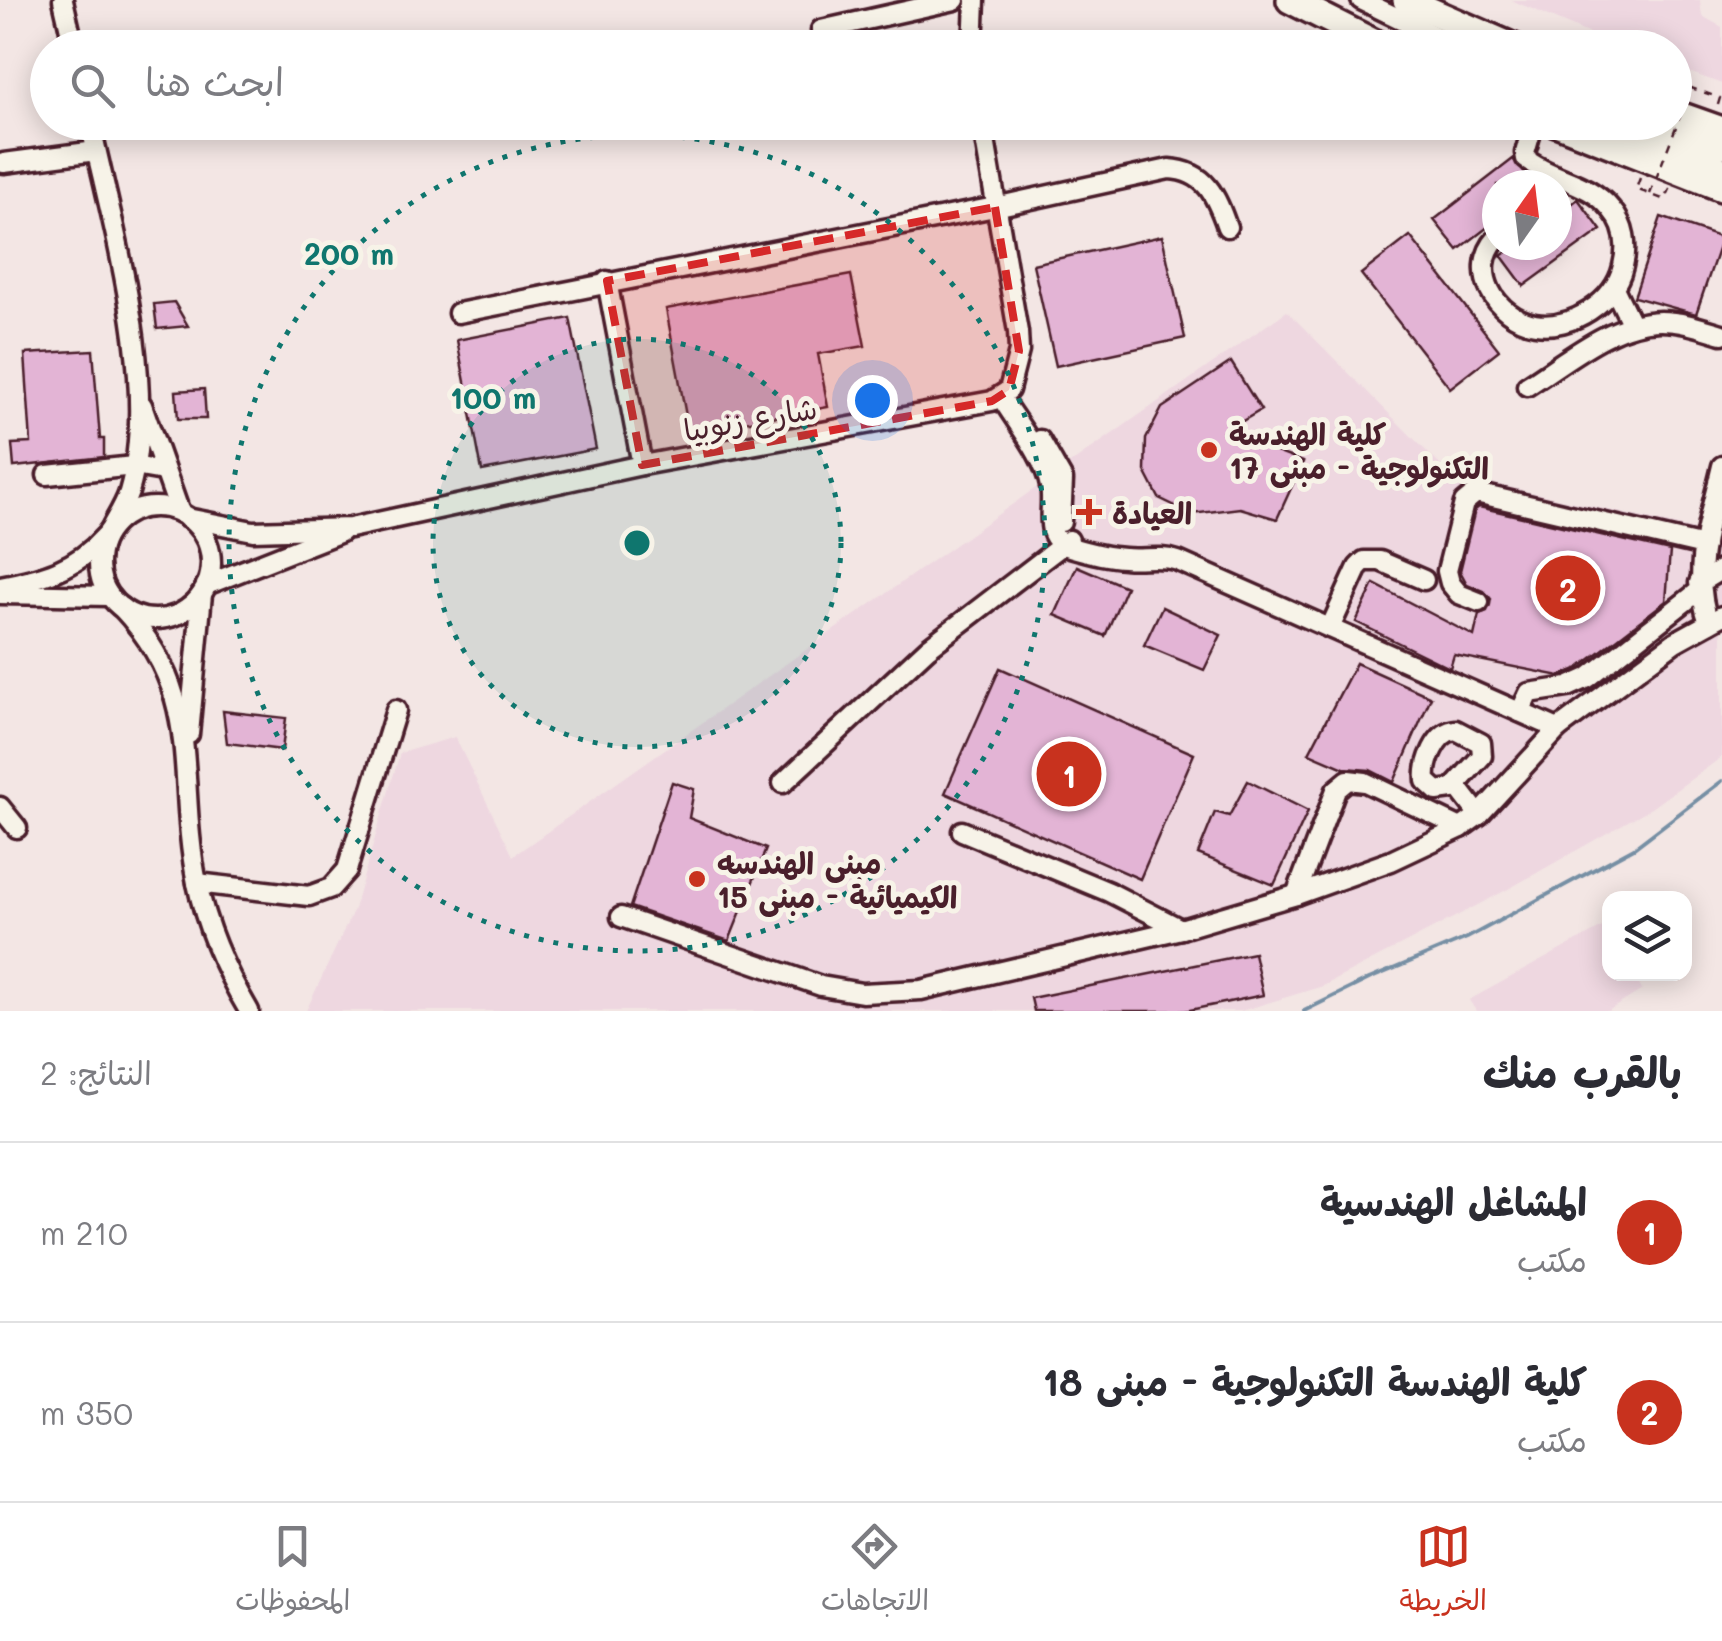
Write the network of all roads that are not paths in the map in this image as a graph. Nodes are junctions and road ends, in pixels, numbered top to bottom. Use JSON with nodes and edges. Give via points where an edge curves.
{"nodes":[{"id":1,"x":63,"y":0,"type":"edge"},
{"id":2,"x":955,"y":0,"type":"edge"},
{"id":3,"x":975,"y":0,"type":"edge"},
{"id":4,"x":1290,"y":0,"type":"edge"},
{"id":5,"x":1344,"y":0,"type":"edge"},
{"id":6,"x":1361,"y":0,"type":"edge"},
{"id":7,"x":1406,"y":0,"type":"edge"},
{"id":8,"x":890,"y":7,"type":"edge"},
{"id":9,"x":70,"y":30,"type":"edge"},
{"id":10,"x":821,"y":30,"type":"dead end"},
{"id":11,"x":974,"y":30,"type":"edge"},
{"id":12,"x":1349,"y":30,"type":"edge"},
{"id":13,"x":1406,"y":30,"type":"edge"},
{"id":14,"x":1423,"y":30,"type":"edge"},
{"id":15,"x":1475,"y":30,"type":"edge"},
{"id":16,"x":1692,"y":119,"type":"edge"},
{"id":17,"x":1722,"y":130,"type":"edge"},
{"id":18,"x":1692,"y":139,"type":"edge"},
{"id":19,"x":94,"y":140,"type":"edge"},
{"id":20,"x":985,"y":140,"type":"edge"},
{"id":21,"x":1529,"y":140,"type":"edge"},
{"id":22,"x":1600,"y":140,"type":"edge"},
{"id":23,"x":1651,"y":140,"type":"edge"},
{"id":24,"x":1722,"y":149,"type":"edge"},
{"id":25,"x":96,"y":151,"type":"junction"},
{"id":26,"x":4,"y":163,"type":"dead end"},
{"id":27,"x":1722,"y":167,"type":"edge"},
{"id":28,"x":1541,"y":170,"type":"edge"},
{"id":29,"x":1572,"y":186,"type":"edge"},
{"id":30,"x":1722,"y":188,"type":"edge"},
{"id":31,"x":995,"y":206,"type":"junction"},
{"id":32,"x":1227,"y":227,"type":"dead end"},
{"id":33,"x":1486,"y":260,"type":"edge"},
{"id":34,"x":607,"y":281,"type":"junction"},
{"id":35,"x":1614,"y":288,"type":"junction"},
{"id":36,"x":458,"y":312,"type":"dead end"},
{"id":37,"x":1632,"y":325,"type":"junction"},
{"id":38,"x":1722,"y":334,"type":"edge"},
{"id":39,"x":1527,"y":386,"type":"dead end"},
{"id":40,"x":138,"y":393,"type":"junction"},
{"id":41,"x":1005,"y":394,"type":"junction"},
{"id":42,"x":642,"y":465,"type":"junction"},
{"id":43,"x":134,"y":466,"type":"junction"},
{"id":44,"x":1722,"y":466,"type":"edge"},
{"id":45,"x":163,"y":471,"type":"junction"},
{"id":46,"x":46,"y":475,"type":"dead end"},
{"id":47,"x":184,"y":516,"type":"junction"},
{"id":48,"x":350,"y":528,"type":"junction"},
{"id":49,"x":110,"y":529,"type":"junction"},
{"id":50,"x":1069,"y":545,"type":"junction"},
{"id":51,"x":1704,"y":546,"type":"junction"},
{"id":52,"x":1722,"y":570,"type":"edge"},
{"id":53,"x":1424,"y":580,"type":"dead end"},
{"id":54,"x":0,"y":586,"type":"edge"},
{"id":55,"x":1700,"y":586,"type":"junction"},
{"id":56,"x":204,"y":590,"type":"junction"},
{"id":57,"x":0,"y":594,"type":"edge"},
{"id":58,"x":115,"y":602,"type":"junction"},
{"id":59,"x":1479,"y":602,"type":"dead end"},
{"id":60,"x":1716,"y":620,"type":"edge"},
{"id":61,"x":1330,"y":628,"type":"junction"},
{"id":62,"x":396,"y":710,"type":"dead end"},
{"id":63,"x":1520,"y":712,"type":"junction"},
{"id":64,"x":1558,"y":729,"type":"junction"},
{"id":65,"x":187,"y":754,"type":"junction"},
{"id":66,"x":783,"y":783,"type":"dead end"},
{"id":67,"x":1456,"y":785,"type":"dead end"},
{"id":68,"x":0,"y":807,"type":"edge"},
{"id":69,"x":1479,"y":815,"type":"junction"},
{"id":70,"x":17,"y":828,"type":"dead end"},
{"id":71,"x":1462,"y":828,"type":"junction"},
{"id":72,"x":962,"y":831,"type":"dead end"},
{"id":73,"x":197,"y":883,"type":"junction"},
{"id":74,"x":1296,"y":895,"type":"junction"},
{"id":75,"x":621,"y":917,"type":"dead end"},
{"id":76,"x":1181,"y":929,"type":"junction"},
{"id":77,"x":249,"y":1011,"type":"edge"}],
"edges":[{"from":1,"to":9,"type":"street"},
{"from":2,"to":8,"type":"street"},
{"from":3,"to":11,"type":"street"},
{"from":4,"to":12,"type":"highway"},
{"from":5,"to":13,"type":"street"},
{"from":6,"to":14,"type":"street"},
{"from":7,"to":15,"type":"highway"},
{"from":8,"to":10,"type":"street"},
{"from":16,"to":17,"type":"highway"},
{"from":18,"to":24,"type":"street"},
{"from":19,"to":25,"type":"street"},
{"from":20,"to":31,"type":"street"},
{"from":21,"to":28,"type":"street","via":[[1526,159]]},
{"from":22,"to":30,"type":"highway"},
{"from":23,"to":27,"type":"street"},
{"from":25,"to":26,"type":"street"},
{"from":25,"to":40,"type":"street","via":[[130,316]]},
{"from":29,"to":35,"type":"street","via":[[1593,192],[1619,220],[1626,249]]},
{"from":31,"to":32,"type":"street","via":[[1181,170],[1210,187]]},
{"from":31,"to":34,"type":"street"},
{"from":31,"to":41,"type":"street","via":[[1018,332]]},
{"from":33,"to":35,"type":"street","via":[[1485,280],[1496,299],[1540,325],[1592,310]]},
{"from":34,"to":36,"type":"street"},
{"from":34,"to":42,"type":"street"},
{"from":35,"to":37,"type":"street"},
{"from":37,"to":38,"type":"street","via":[[1677,322]]},
{"from":37,"to":39,"type":"street"},
{"from":40,"to":43,"type":"street"},
{"from":40,"to":45,"type":"street"},
{"from":41,"to":42,"type":"street","name":"شارع زنوبيا","via":[[992,402]]},
{"from":41,"to":50,"type":"street","via":[[1057,483]]},
{"from":42,"to":48,"type":"street","name":"شارع زنوبيا"},
{"from":43,"to":45,"type":"street"},
{"from":43,"to":46,"type":"street"},
{"from":43,"to":49,"type":"street"},
{"from":44,"to":51,"type":"street"},
{"from":45,"to":47,"type":"street"},
{"from":47,"to":48,"type":"street","name":"شارع زنوبيا","via":[[253,530]]},
{"from":47,"to":49,"type":"street","via":[[151,508],[124,516]]},
{"from":47,"to":56,"type":"street","via":[[206,541],[210,571]]},
{"from":48,"to":56,"type":"street","name":"شارع زنوبيا"},
{"from":49,"to":54,"type":"street","via":[[50,576]]},
{"from":49,"to":58,"type":"street","via":[[98,564]]},
{"from":50,"to":61,"type":"street","via":[[1127,559],[1178,561]]},
{"from":50,"to":66,"type":"street","via":[[928,648]]},
{"from":51,"to":55,"type":"street"},
{"from":51,"to":59,"type":"street","via":[[1476,492],[1464,504],[1447,571],[1454,589]]},
{"from":52,"to":55,"type":"street"},
{"from":53,"to":61,"type":"street","via":[[1380,561],[1364,562]]},
{"from":55,"to":60,"type":"street"},
{"from":55,"to":63,"type":"street","via":[[1588,678],[1529,693]]},
{"from":56,"to":58,"type":"street","via":[[190,607],[156,619]]},
{"from":56,"to":65,"type":"street"},
{"from":57,"to":58,"type":"street"},
{"from":58,"to":65,"type":"street","via":[[146,634],[170,678]]},
{"from":60,"to":64,"type":"street","via":[[1675,642]]},
{"from":61,"to":63,"type":"street"},
{"from":62,"to":73,"type":"street","via":[[340,880],[309,896]]},
{"from":63,"to":64,"type":"street"},
{"from":64,"to":69,"type":"street"},
{"from":65,"to":73,"type":"street"},
{"from":67,"to":69,"type":"street"},
{"from":68,"to":70,"type":"street"},
{"from":69,"to":71,"type":"street"},
{"from":71,"to":74,"type":"street"},
{"from":71,"to":74,"type":"street","via":[[1348,780],[1336,790]]},
{"from":72,"to":76,"type":"street"},
{"from":73,"to":77,"type":"street"},
{"from":74,"to":76,"type":"street"},
{"from":75,"to":76,"type":"street","via":[[821,986],[862,993],[922,990]]}]}
